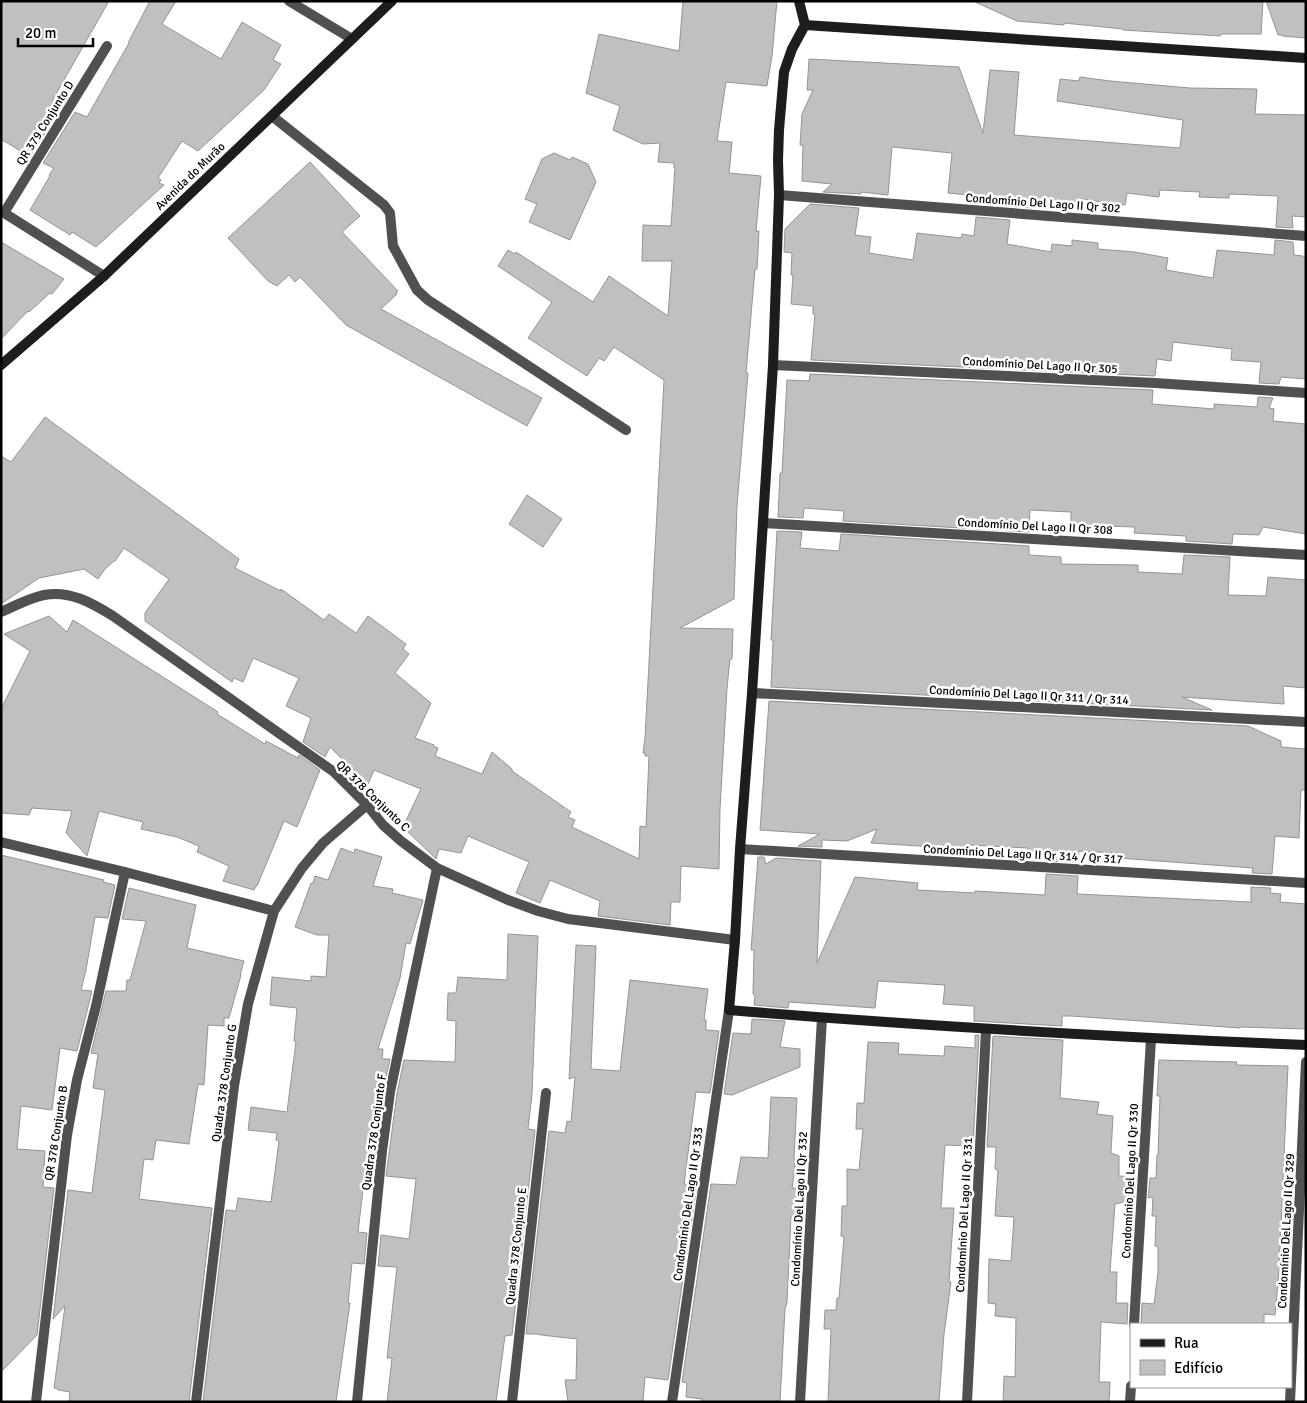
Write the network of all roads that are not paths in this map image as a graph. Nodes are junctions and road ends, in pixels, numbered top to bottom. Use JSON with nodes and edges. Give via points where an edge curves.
{"nodes":[{"id":1,"x":289,"y":1,"type":"edge"},
{"id":2,"x":392,"y":1,"type":"edge"},
{"id":3,"x":799,"y":1,"type":"edge"},
{"id":4,"x":805,"y":25,"type":"junction"},
{"id":5,"x":352,"y":38,"type":"junction"},
{"id":6,"x":107,"y":46,"type":"dead end"},
{"id":7,"x":1306,"y":58,"type":"edge"},
{"id":8,"x":272,"y":116,"type":"junction"},
{"id":9,"x":779,"y":196,"type":"junction"},
{"id":10,"x":3,"y":212,"type":"edge"},
{"id":11,"x":1306,"y":236,"type":"edge"},
{"id":12,"x":104,"y":276,"type":"junction"},
{"id":13,"x":1,"y":365,"type":"edge"},
{"id":14,"x":773,"y":365,"type":"junction"},
{"id":15,"x":1306,"y":393,"type":"edge"},
{"id":16,"x":626,"y":430,"type":"dead end"},
{"id":17,"x":763,"y":522,"type":"junction"},
{"id":18,"x":1306,"y":554,"type":"edge"},
{"id":19,"x":1,"y":612,"type":"edge"},
{"id":20,"x":752,"y":693,"type":"junction"},
{"id":21,"x":1306,"y":722,"type":"edge"},
{"id":22,"x":367,"y":805,"type":"junction"},
{"id":23,"x":1,"y":842,"type":"edge"},
{"id":24,"x":740,"y":849,"type":"junction"},
{"id":25,"x":437,"y":868,"type":"junction"},
{"id":26,"x":125,"y":872,"type":"junction"},
{"id":27,"x":1306,"y":883,"type":"edge"},
{"id":28,"x":274,"y":911,"type":"junction"},
{"id":29,"x":735,"y":940,"type":"junction"},
{"id":30,"x":729,"y":1010,"type":"junction"},
{"id":31,"x":822,"y":1018,"type":"junction"},
{"id":32,"x":986,"y":1030,"type":"junction"},
{"id":33,"x":1151,"y":1039,"type":"junction"},
{"id":34,"x":1306,"y":1045,"type":"edge"},
{"id":35,"x":1306,"y":1062,"type":"edge"},
{"id":36,"x":546,"y":1092,"type":"dead end"},
{"id":37,"x":1134,"y":1323,"type":"edge"},
{"id":38,"x":1292,"y":1360,"type":"edge"},
{"id":39,"x":1131,"y":1388,"type":"edge"},
{"id":40,"x":1291,"y":1388,"type":"edge"},
{"id":41,"x":36,"y":1402,"type":"edge"},
{"id":42,"x":196,"y":1402,"type":"edge"},
{"id":43,"x":357,"y":1402,"type":"edge"},
{"id":44,"x":512,"y":1402,"type":"edge"},
{"id":45,"x":672,"y":1402,"type":"edge"},
{"id":46,"x":800,"y":1402,"type":"edge"},
{"id":47,"x":967,"y":1402,"type":"edge"},
{"id":48,"x":1130,"y":1402,"type":"edge"},
{"id":49,"x":1290,"y":1402,"type":"edge"}],
"edges":[{"from":1,"to":5,"type":"street"},
{"from":2,"to":5,"type":"street","name":"Avenida do Murão"},
{"from":3,"to":4,"type":"street"},
{"from":4,"to":7,"type":"street"},
{"from":4,"to":9,"type":"street","via":[[784,72],[779,130]]},
{"from":5,"to":8,"type":"street","name":"Avenida do Murão"},
{"from":6,"to":10,"type":"street","name":"QR 379 Conjunto D"},
{"from":8,"to":12,"type":"street","name":"Avenida do Murão"},
{"from":8,"to":16,"type":"street","via":[[384,205],[390,213],[393,246],[417,290],[428,300]]},
{"from":9,"to":11,"type":"street","name":"Condomínio Del Lago II Qr 302"},
{"from":9,"to":14,"type":"street"},
{"from":10,"to":12,"type":"street","name":"QR 379 Conjunto D"},
{"from":12,"to":13,"type":"street","name":"Avenida do Murão"},
{"from":14,"to":15,"type":"street","name":"Condomínio Del Lago II Qr 305"},
{"from":14,"to":17,"type":"street"},
{"from":17,"to":18,"type":"street","name":"Condomínio Del Lago II Qr 308"},
{"from":17,"to":20,"type":"street"},
{"from":19,"to":22,"type":"street","name":"QR 378 Conjunto C","via":[[31,599],[57,594],[72,596],[100,608],[334,772]]},
{"from":20,"to":21,"type":"street","name":"Condomínio Del Lago II Qr 311 / Qr 314"},
{"from":20,"to":24,"type":"street"},
{"from":22,"to":25,"type":"street","name":"QR 378 Conjunto C","via":[[401,841]]},
{"from":22,"to":28,"type":"street","name":"Quadra 378 Conjunto G","via":[[323,843]]},
{"from":23,"to":26,"type":"street"},
{"from":24,"to":27,"type":"street","name":"Condomínio Del Lago II Qr 314 / Qr 317"},
{"from":24,"to":29,"type":"street"},
{"from":25,"to":29,"type":"street","name":"QR 378 Conjunto C","via":[[538,911],[568,919]]},
{"from":25,"to":43,"type":"street","name":"Quadra 378 Conjunto F","via":[[390,1092]]},
{"from":26,"to":28,"type":"street"},
{"from":26,"to":41,"type":"street","name":"QR 378 Conjunto B","via":[[66,1135]]},
{"from":28,"to":42,"type":"street","name":"Quadra 378 Conjunto G","via":[[248,1004],[234,1086]]},
{"from":29,"to":30,"type":"street"},
{"from":30,"to":31,"type":"street"},
{"from":30,"to":45,"type":"street","name":"Condomínio Del Lago II Qr 333"},
{"from":31,"to":32,"type":"street"},
{"from":31,"to":46,"type":"street","name":"Condomínio Del Lago II Qr 332"},
{"from":32,"to":33,"type":"street"},
{"from":32,"to":47,"type":"street","name":"Condomínio Del Lago II Qr 331"},
{"from":33,"to":34,"type":"street"},
{"from":33,"to":37,"type":"street","name":"Condomínio Del Lago II Qr 330"},
{"from":35,"to":38,"type":"street","name":"Condomínio Del Lago II Qr 329"},
{"from":36,"to":44,"type":"street","name":"Quadra 378 Conjunto E"},
{"from":39,"to":48,"type":"street"},
{"from":40,"to":49,"type":"street","name":"Condomínio Del Lago II Qr 329"}]}
